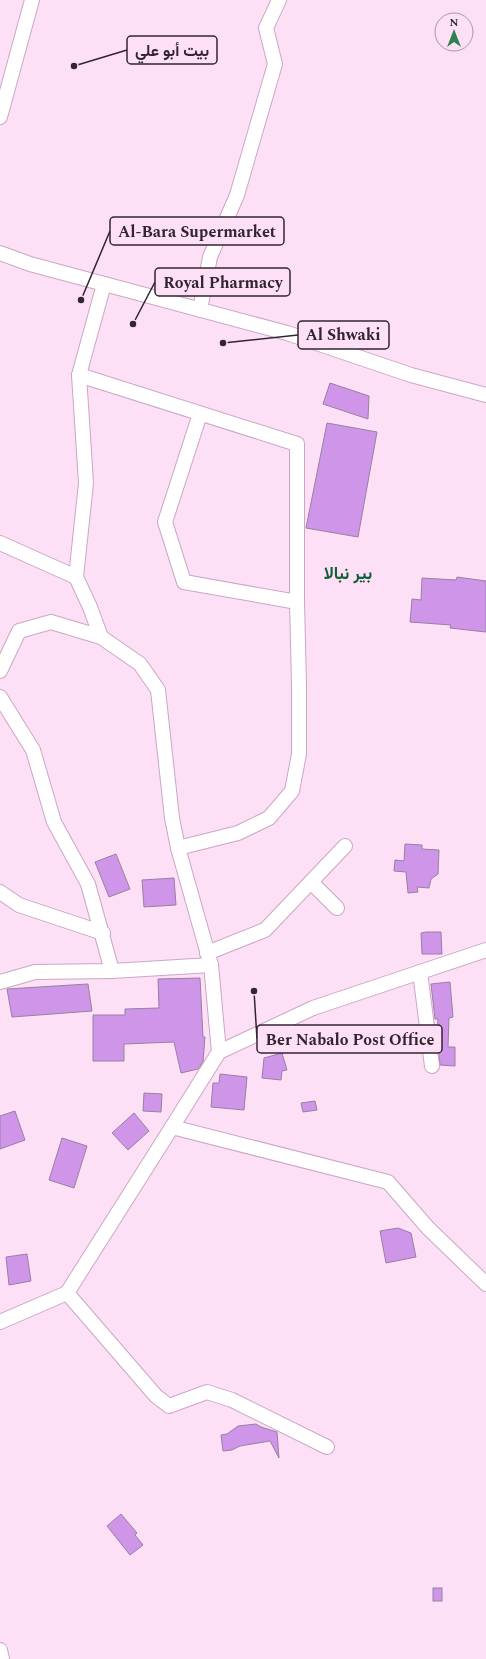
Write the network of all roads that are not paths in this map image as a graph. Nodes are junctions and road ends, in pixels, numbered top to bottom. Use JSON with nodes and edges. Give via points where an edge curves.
{"nodes":[{"id":1,"x":32,"y":0,"type":"edge"},
{"id":2,"x":279,"y":0,"type":"edge"},
{"id":3,"x":0,"y":117,"type":"edge"},
{"id":4,"x":0,"y":253,"type":"edge"},
{"id":5,"x":104,"y":284,"type":"junction"},
{"id":6,"x":200,"y":310,"type":"junction"},
{"id":7,"x":78,"y":375,"type":"junction"},
{"id":8,"x":486,"y":395,"type":"edge"},
{"id":9,"x":200,"y":414,"type":"junction"},
{"id":10,"x":0,"y":543,"type":"edge"},
{"id":11,"x":76,"y":577,"type":"junction"},
{"id":12,"x":297,"y":602,"type":"junction"},
{"id":13,"x":101,"y":637,"type":"junction"},
{"id":14,"x":0,"y":671,"type":"edge"},
{"id":15,"x":0,"y":697,"type":"edge"},
{"id":16,"x":345,"y":846,"type":"dead end"},
{"id":17,"x":178,"y":848,"type":"junction"},
{"id":18,"x":311,"y":882,"type":"junction"},
{"id":19,"x":0,"y":892,"type":"edge"},
{"id":20,"x":337,"y":908,"type":"dead end"},
{"id":21,"x":103,"y":934,"type":"junction"},
{"id":22,"x":486,"y":950,"type":"edge"},
{"id":23,"x":209,"y":959,"type":"junction"},
{"id":24,"x":112,"y":971,"type":"junction"},
{"id":25,"x":420,"y":972,"type":"junction"},
{"id":26,"x":0,"y":982,"type":"edge"},
{"id":27,"x":219,"y":1052,"type":"junction"},
{"id":28,"x":432,"y":1066,"type":"dead end"},
{"id":29,"x":172,"y":1127,"type":"junction"},
{"id":30,"x":486,"y":1284,"type":"edge"},
{"id":31,"x":67,"y":1293,"type":"junction"},
{"id":32,"x":0,"y":1322,"type":"edge"},
{"id":33,"x":327,"y":1447,"type":"dead end"},
{"id":34,"x":0,"y":1650,"type":"edge"},
{"id":35,"x":2,"y":1659,"type":"edge"}],
"edges":[{"from":1,"to":3,"type":"street"},
{"from":2,"to":6,"type":"street","via":[[266,28],[275,64],[237,195],[210,257]]},
{"from":4,"to":5,"type":"street"},
{"from":5,"to":6,"type":"street"},
{"from":5,"to":7,"type":"street"},
{"from":6,"to":8,"type":"street","via":[[287,333],[411,375]]},
{"from":7,"to":9,"type":"street"},
{"from":7,"to":11,"type":"street","via":[[86,483]]},
{"from":9,"to":12,"type":"street","via":[[297,444]]},
{"from":9,"to":12,"type":"street","via":[[165,522],[184,582]]},
{"from":10,"to":11,"type":"street"},
{"from":11,"to":13,"type":"street"},
{"from":12,"to":17,"type":"street","via":[[300,754],[292,791],[269,818],[238,833]]},
{"from":13,"to":14,"type":"street","via":[[51,622],[19,631]]},
{"from":13,"to":17,"type":"street","via":[[140,664],[158,690],[172,818]]},
{"from":15,"to":21,"type":"street","via":[[33,750],[54,822],[88,884]]},
{"from":16,"to":18,"type":"street"},
{"from":17,"to":23,"type":"street"},
{"from":18,"to":20,"type":"street"},
{"from":18,"to":23,"type":"street","via":[[265,930]]},
{"from":19,"to":21,"type":"street","via":[[19,905]]},
{"from":21,"to":24,"type":"street"},
{"from":22,"to":25,"type":"street"},
{"from":23,"to":24,"type":"street"},
{"from":23,"to":27,"type":"street"},
{"from":24,"to":26,"type":"street","via":[[35,972]]},
{"from":25,"to":27,"type":"street","via":[[312,1008]]},
{"from":25,"to":28,"type":"street"},
{"from":27,"to":29,"type":"street"},
{"from":29,"to":30,"type":"street","via":[[388,1182],[428,1228]]},
{"from":29,"to":31,"type":"street"},
{"from":31,"to":32,"type":"street"},
{"from":31,"to":33,"type":"street","via":[[156,1396],[169,1406],[207,1392],[232,1400]]},
{"from":34,"to":35,"type":"street"}]}
